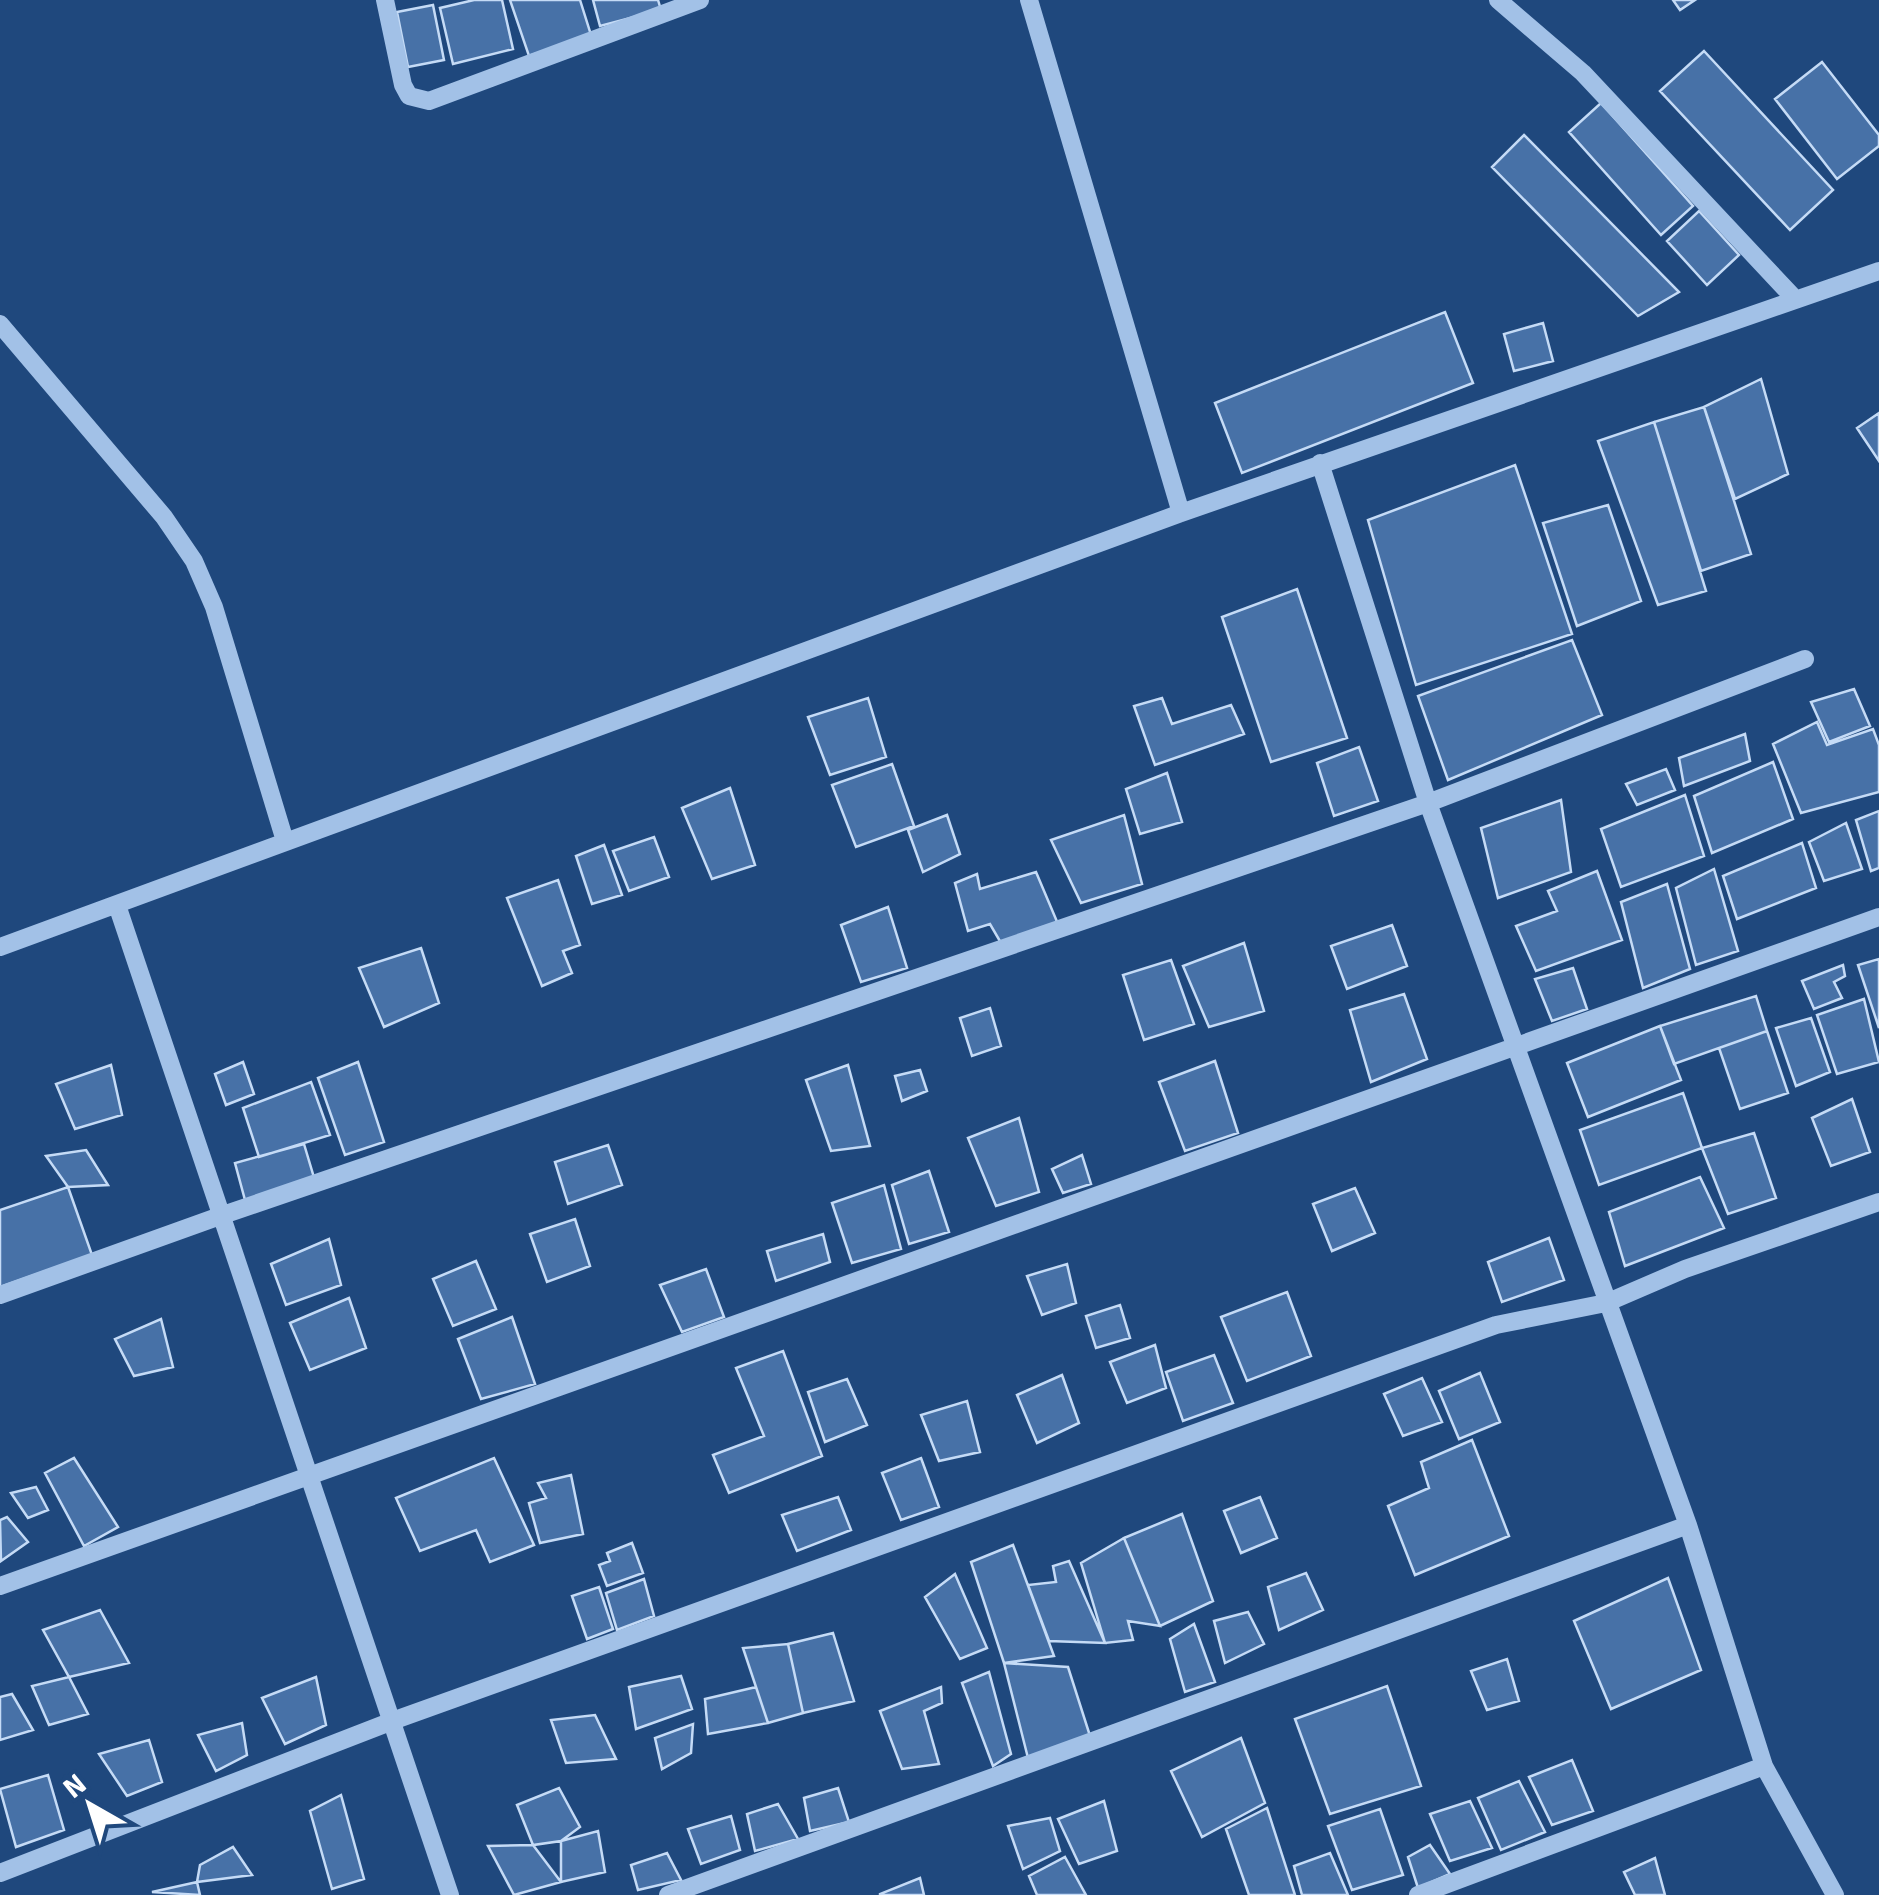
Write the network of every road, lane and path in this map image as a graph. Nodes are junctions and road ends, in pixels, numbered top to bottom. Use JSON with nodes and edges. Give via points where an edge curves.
{"nodes":[{"id":1,"x":385,"y":0,"type":"edge"},
{"id":2,"x":700,"y":0,"type":"edge"},
{"id":3,"x":1029,"y":0,"type":"edge"},
{"id":4,"x":1498,"y":0,"type":"edge"},
{"id":5,"x":1879,"y":271,"type":"edge"},
{"id":6,"x":1795,"y":299,"type":"junction"},
{"id":7,"x":0,"y":324,"type":"edge"},
{"id":8,"x":1320,"y":463,"type":"junction"},
{"id":9,"x":1181,"y":513,"type":"junction"},
{"id":10,"x":1805,"y":659,"type":"dead end"},
{"id":11,"x":1428,"y":803,"type":"junction"},
{"id":12,"x":285,"y":840,"type":"junction"},
{"id":13,"x":117,"y":905,"type":"junction"},
{"id":14,"x":1879,"y":918,"type":"edge"},
{"id":15,"x":0,"y":947,"type":"edge"},
{"id":16,"x":1514,"y":1048,"type":"junction"},
{"id":17,"x":1879,"y":1202,"type":"edge"},
{"id":18,"x":220,"y":1216,"type":"junction"},
{"id":19,"x":0,"y":1296,"type":"edge"},
{"id":20,"x":1606,"y":1303,"type":"junction"},
{"id":21,"x":308,"y":1474,"type":"junction"},
{"id":22,"x":1688,"y":1525,"type":"junction"},
{"id":23,"x":0,"y":1586,"type":"edge"},
{"id":24,"x":395,"y":1720,"type":"junction"},
{"id":25,"x":1764,"y":1766,"type":"junction"},
{"id":26,"x":0,"y":1873,"type":"edge"},
{"id":27,"x":450,"y":1895,"type":"edge"},
{"id":28,"x":668,"y":1895,"type":"edge"},
{"id":29,"x":1418,"y":1895,"type":"edge"},
{"id":30,"x":1835,"y":1895,"type":"edge"}],
"edges":[{"from":1,"to":2,"type":"street","via":[[403,86],[417,101]]},
{"from":3,"to":9,"type":"street"},
{"from":4,"to":6,"type":"street","via":[[1583,73]]},
{"from":5,"to":6,"type":"street"},
{"from":6,"to":8,"type":"street"},
{"from":7,"to":12,"type":"street","via":[[164,517],[194,562],[214,607]]},
{"from":8,"to":9,"type":"street"},
{"from":8,"to":11,"type":"street"},
{"from":9,"to":12,"type":"street"},
{"from":10,"to":11,"type":"street"},
{"from":11,"to":16,"type":"street"},
{"from":11,"to":18,"type":"street"},
{"from":12,"to":13,"type":"street"},
{"from":13,"to":15,"type":"street"},
{"from":13,"to":18,"type":"street"},
{"from":14,"to":16,"type":"street"},
{"from":16,"to":20,"type":"street"},
{"from":16,"to":21,"type":"street"},
{"from":17,"to":20,"type":"street","via":[[1685,1268]]},
{"from":18,"to":19,"type":"street"},
{"from":18,"to":21,"type":"street"},
{"from":20,"to":22,"type":"street"},
{"from":20,"to":24,"type":"street","via":[[1496,1325]]},
{"from":21,"to":23,"type":"street"},
{"from":21,"to":24,"type":"street"},
{"from":22,"to":25,"type":"street"},
{"from":22,"to":28,"type":"street"},
{"from":24,"to":26,"type":"street"},
{"from":24,"to":27,"type":"street"},
{"from":25,"to":29,"type":"street"},
{"from":25,"to":30,"type":"street"}]}
